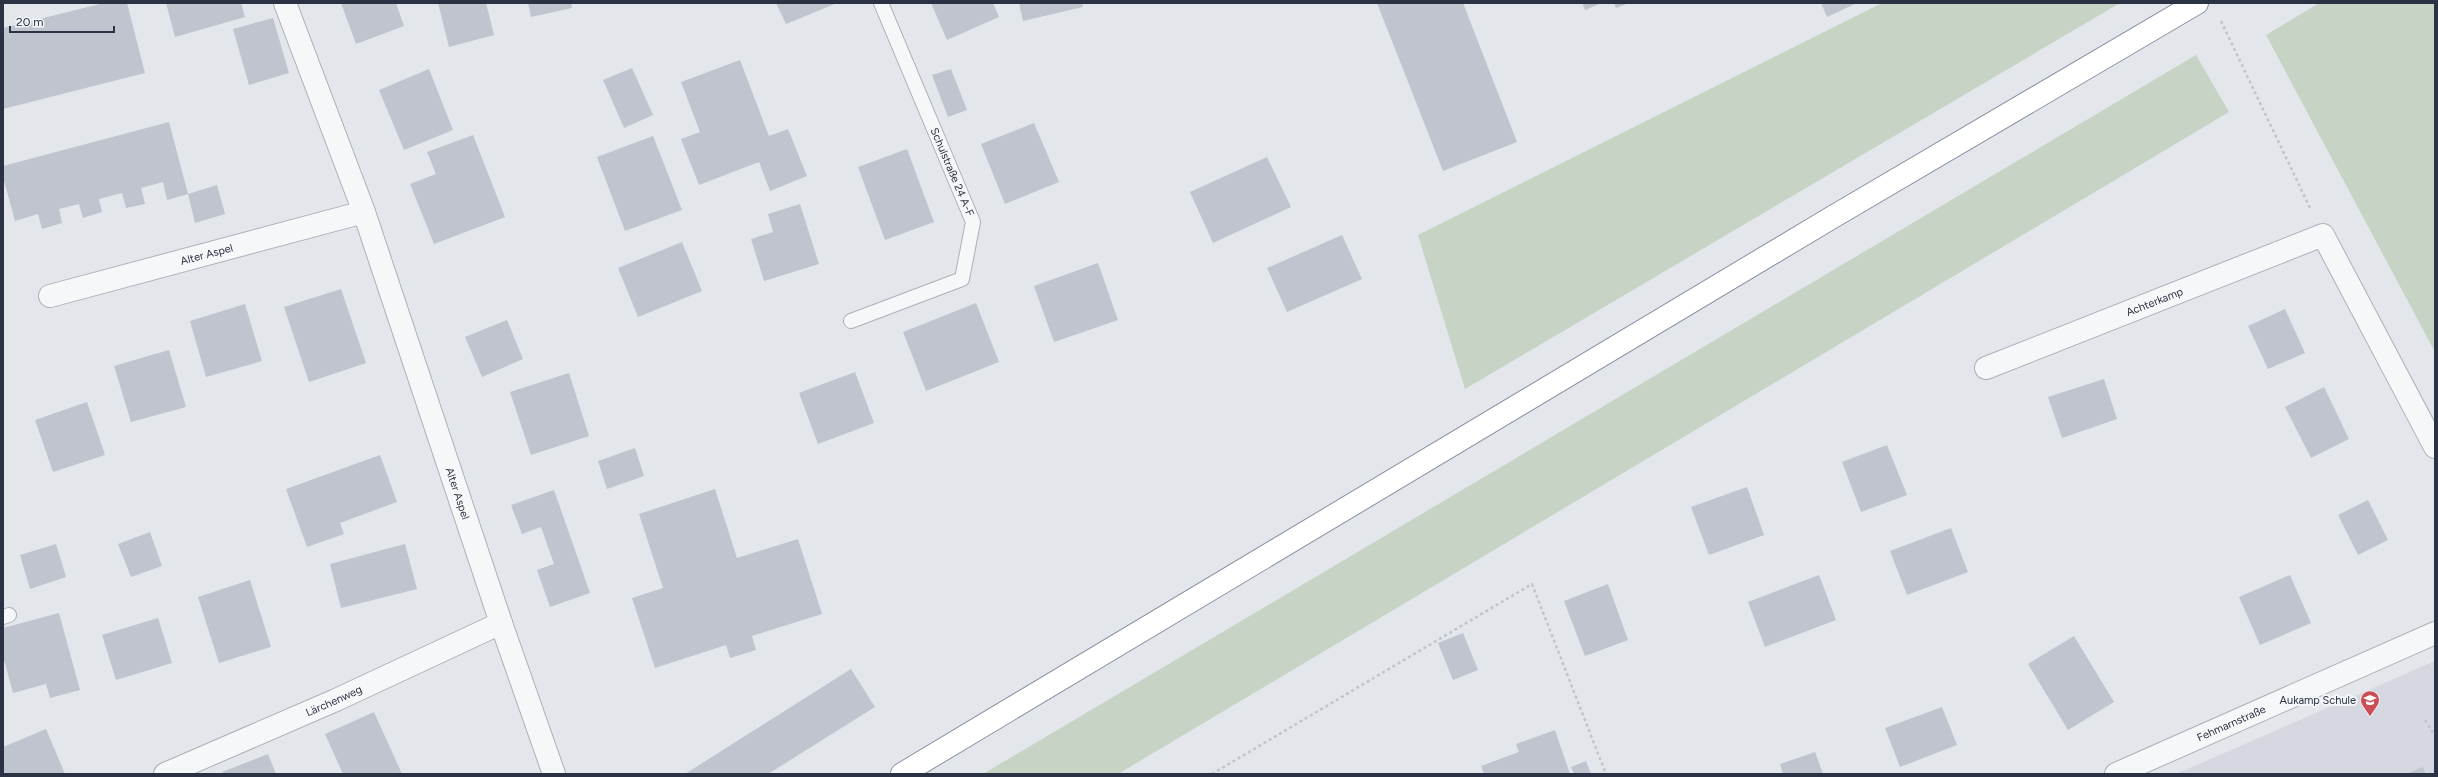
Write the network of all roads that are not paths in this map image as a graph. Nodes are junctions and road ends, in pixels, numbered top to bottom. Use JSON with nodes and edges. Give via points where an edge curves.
{"nodes":[{"id":1,"x":285,"y":3,"type":"edge"},
{"id":2,"x":881,"y":3,"type":"edge"},
{"id":3,"x":2198,"y":3,"type":"edge"},
{"id":4,"x":364,"y":212,"type":"junction"},
{"id":5,"x":50,"y":296,"type":"dead end"},
{"id":6,"x":851,"y":321,"type":"dead end"},
{"id":7,"x":1986,"y":368,"type":"dead end"},
{"id":8,"x":2435,"y":447,"type":"edge"},
{"id":9,"x":501,"y":623,"type":"junction"},
{"id":10,"x":2435,"y":632,"type":"edge"},
{"id":11,"x":165,"y":774,"type":"edge"},
{"id":12,"x":554,"y":774,"type":"edge"},
{"id":13,"x":902,"y":774,"type":"edge"},
{"id":14,"x":2116,"y":774,"type":"edge"}],
"edges":[{"from":1,"to":4,"type":"street","name":"Alter Aspel"},
{"from":2,"to":6,"type":"lane","name":"Schulstraße 24 A-F","via":[[973,222],[962,279]]},
{"from":3,"to":13,"type":"highway","via":[[1824,222]]},
{"from":4,"to":5,"type":"street","name":"Alter Aspel"},
{"from":4,"to":9,"type":"street","name":"Alter Aspel"},
{"from":7,"to":8,"type":"street","name":"Achterkamp","via":[[2323,234]]},
{"from":9,"to":11,"type":"street","name":"Lärchenweg","via":[[336,700]]},
{"from":9,"to":12,"type":"street","name":"Alter Aspel"},
{"from":10,"to":14,"type":"street","name":"Fehmarnstraße"}]}
